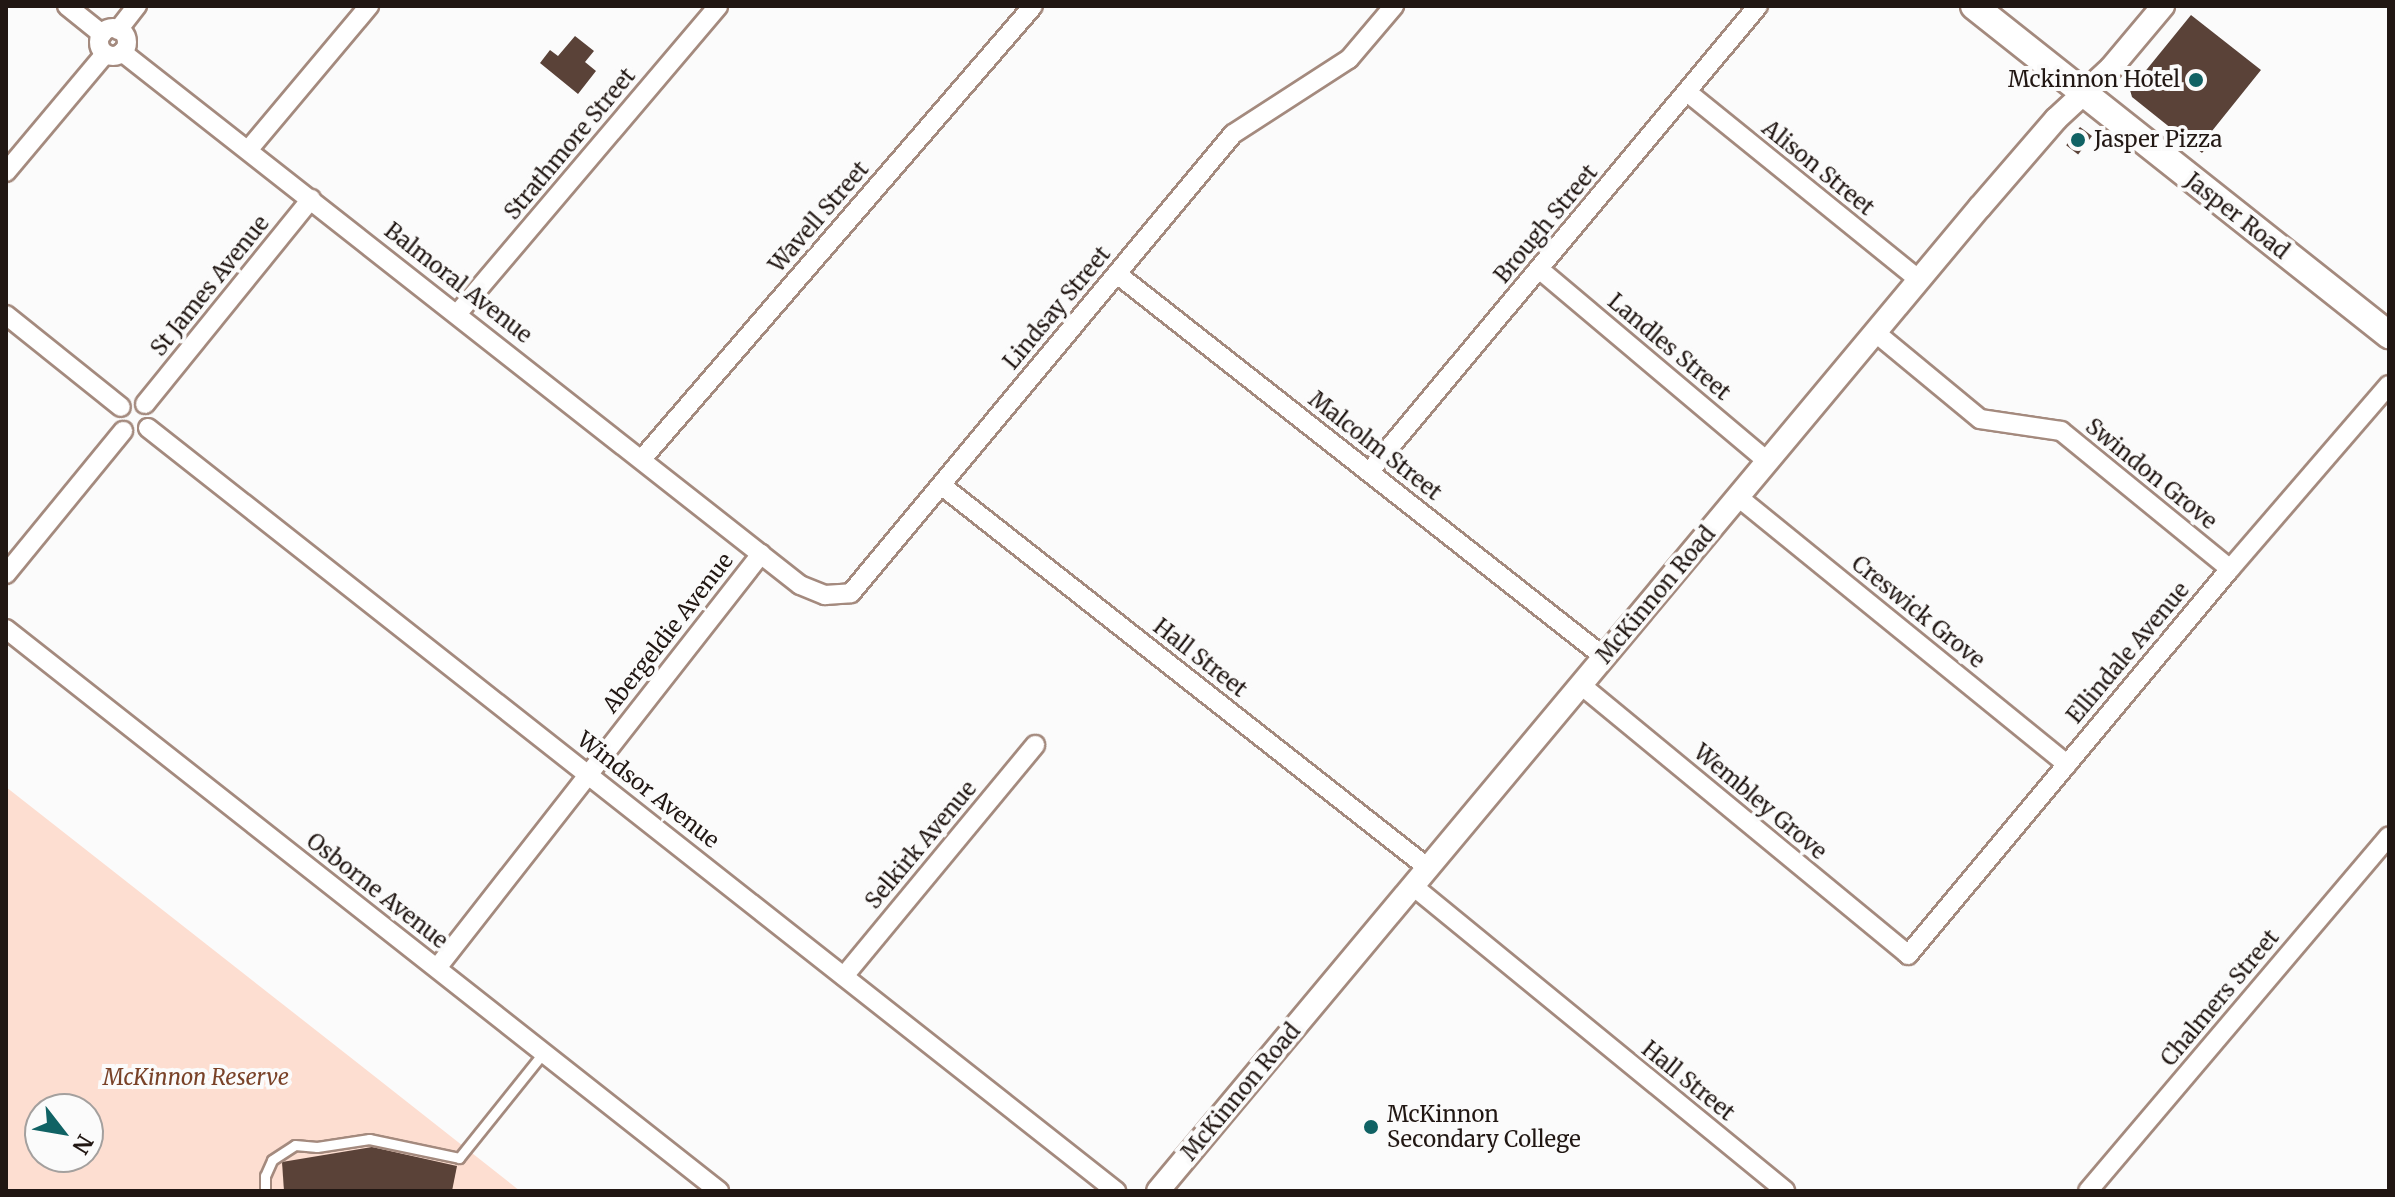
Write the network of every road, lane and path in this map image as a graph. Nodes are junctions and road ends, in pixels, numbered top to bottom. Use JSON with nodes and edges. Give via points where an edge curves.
{"nodes":[{"id":1,"x":67,"y":6,"type":"edge"},
{"id":2,"x":137,"y":6,"type":"edge"},
{"id":3,"x":369,"y":6,"type":"edge"},
{"id":4,"x":718,"y":6,"type":"edge"},
{"id":5,"x":1033,"y":6,"type":"edge"},
{"id":6,"x":1394,"y":6,"type":"edge"},
{"id":7,"x":1758,"y":6,"type":"edge"},
{"id":8,"x":2163,"y":6,"type":"edge"},
{"id":9,"x":1987,"y":10,"type":"edge"},
{"id":10,"x":110,"y":32,"type":"junction"},
{"id":11,"x":114,"y":53,"type":"junction"},
{"id":12,"x":1687,"y":92,"type":"junction"},
{"id":13,"x":2084,"y":95,"type":"junction"},
{"id":14,"x":249,"y":149,"type":"junction"},
{"id":15,"x":6,"y":172,"type":"edge"},
{"id":16,"x":311,"y":199,"type":"junction"},
{"id":17,"x":1539,"y":269,"type":"junction"},
{"id":18,"x":1117,"y":274,"type":"junction"},
{"id":19,"x":1919,"y":280,"type":"junction"},
{"id":20,"x":458,"y":313,"type":"junction"},
{"id":21,"x":6,"y":315,"type":"edge"},
{"id":22,"x":1876,"y":333,"type":"junction"},
{"id":23,"x":2389,"y":335,"type":"edge"},
{"id":24,"x":2389,"y":385,"type":"edge"},
{"id":25,"x":145,"y":404,"type":"junction"},
{"id":26,"x":121,"y":407,"type":"junction"},
{"id":27,"x":148,"y":428,"type":"junction"},
{"id":28,"x":123,"y":431,"type":"junction"},
{"id":29,"x":642,"y":459,"type":"junction"},
{"id":30,"x":1768,"y":462,"type":"junction"},
{"id":31,"x":1369,"y":472,"type":"junction"},
{"id":32,"x":941,"y":485,"type":"junction"},
{"id":33,"x":1738,"y":497,"type":"junction"},
{"id":34,"x":761,"y":554,"type":"junction"},
{"id":35,"x":2230,"y":569,"type":"junction"},
{"id":36,"x":6,"y":574,"type":"edge"},
{"id":37,"x":6,"y":629,"type":"edge"},
{"id":38,"x":1604,"y":657,"type":"junction"},
{"id":39,"x":1581,"y":685,"type":"junction"},
{"id":40,"x":1035,"y":745,"type":"dead end"},
{"id":41,"x":2067,"y":764,"type":"junction"},
{"id":42,"x":588,"y":773,"type":"junction"},
{"id":43,"x":2389,"y":836,"type":"edge"},
{"id":44,"x":1428,"y":868,"type":"junction"},
{"id":45,"x":1413,"y":886,"type":"junction"},
{"id":46,"x":1908,"y":955,"type":"joint"},
{"id":47,"x":437,"y":968,"type":"junction"},
{"id":48,"x":844,"y":976,"type":"junction"},
{"id":49,"x":544,"y":1052,"type":"junction"},
{"id":50,"x":265,"y":1191,"type":"edge"},
{"id":51,"x":719,"y":1191,"type":"edge"},
{"id":52,"x":1116,"y":1191,"type":"edge"},
{"id":53,"x":1158,"y":1191,"type":"edge"},
{"id":54,"x":1785,"y":1191,"type":"edge"},
{"id":55,"x":2088,"y":1191,"type":"edge"}],
"edges":[{"from":1,"to":10,"type":"street"},
{"from":2,"to":10,"type":"street"},
{"from":3,"to":14,"type":"street"},
{"from":4,"to":20,"type":"street","name":"Strathmore Street"},
{"from":5,"to":29,"type":"street","name":"Wavell Street"},
{"from":6,"to":18,"type":"street","name":"Lindsay Street","via":[[1349,59],[1233,134]]},
{"from":7,"to":12,"type":"street","name":"Brough Street"},
{"from":8,"to":13,"type":"street","name":"McKinnon Road"},
{"from":9,"to":13,"type":"main road","name":"Jasper Road"},
{"from":10,"to":11,"type":"street","via":[[126,42]]},
{"from":11,"to":14,"type":"street","name":"Balmoral Avenue"},
{"from":11,"to":15,"type":"street"},
{"from":12,"to":17,"type":"street","name":"Brough Street"},
{"from":12,"to":19,"type":"street","name":"Alison Street"},
{"from":13,"to":19,"type":"street","name":"McKinnon Road","via":[[2056,119]]},
{"from":13,"to":23,"type":"main road","name":"Jasper Road"},
{"from":14,"to":16,"type":"street","name":"Balmoral Avenue"},
{"from":16,"to":20,"type":"street","name":"Balmoral Avenue"},
{"from":16,"to":25,"type":"street","name":"St James Avenue"},
{"from":17,"to":30,"type":"street","name":"Landles Street"},
{"from":17,"to":31,"type":"street","name":"Brough Street"},
{"from":18,"to":31,"type":"street","name":"Malcolm Street"},
{"from":18,"to":32,"type":"street","name":"Lindsay Street"},
{"from":19,"to":22,"type":"street","name":"McKinnon Road"},
{"from":20,"to":29,"type":"street","name":"Balmoral Avenue"},
{"from":21,"to":26,"type":"street"},
{"from":22,"to":30,"type":"street","name":"McKinnon Road"},
{"from":22,"to":35,"type":"street","name":"Swindon Grove","via":[[1980,419],[2061,431]]},
{"from":24,"to":35,"type":"street","name":"Ellindale Avenue"},
{"from":25,"to":26,"type":"street","via":[[136,400]]},
{"from":25,"to":27,"type":"street","via":[[152,413]]},
{"from":26,"to":28,"type":"street","via":[[117,416]]},
{"from":27,"to":28,"type":"street","via":[[140,434]]},
{"from":27,"to":42,"type":"street","name":"Windsor Avenue"},
{"from":28,"to":36,"type":"street"},
{"from":29,"to":34,"type":"street","name":"Balmoral Avenue"},
{"from":30,"to":33,"type":"street","name":"McKinnon Road"},
{"from":31,"to":38,"type":"street","name":"Malcolm Street"},
{"from":32,"to":34,"type":"street","name":"Lindsay Street","via":[[851,593],[825,595],[800,585]]},
{"from":32,"to":44,"type":"street","name":"Hall Street"},
{"from":33,"to":38,"type":"street","name":"McKinnon Road"},
{"from":33,"to":41,"type":"street","name":"Creswick Grove"},
{"from":34,"to":42,"type":"street","name":"Abergeldie Avenue"},
{"from":35,"to":41,"type":"street","name":"Ellindale Avenue"},
{"from":37,"to":47,"type":"street","name":"Osborne Avenue"},
{"from":38,"to":39,"type":"street","name":"McKinnon Road"},
{"from":39,"to":44,"type":"street","name":"McKinnon Road"},
{"from":39,"to":46,"type":"street","name":"Wembley Grove"},
{"from":40,"to":48,"type":"street","name":"Selkirk Avenue"},
{"from":41,"to":46,"type":"street","name":"Ellindale Avenue"},
{"from":42,"to":47,"type":"street","name":"Abergeldie Avenue"},
{"from":42,"to":48,"type":"street","name":"Windsor Avenue"},
{"from":43,"to":55,"type":"street","name":"Chalmers Street"},
{"from":44,"to":45,"type":"street","name":"McKinnon Road"},
{"from":45,"to":53,"type":"street","name":"McKinnon Road"},
{"from":45,"to":54,"type":"street","name":"Hall Street"},
{"from":47,"to":49,"type":"street","name":"Osborne Avenue"},
{"from":48,"to":52,"type":"street","name":"Windsor Avenue"},
{"from":49,"to":50,"type":"lane","via":[[459,1158],[369,1139],[295,1145],[272,1160]]},
{"from":49,"to":51,"type":"street","name":"Osborne Avenue"}]}
